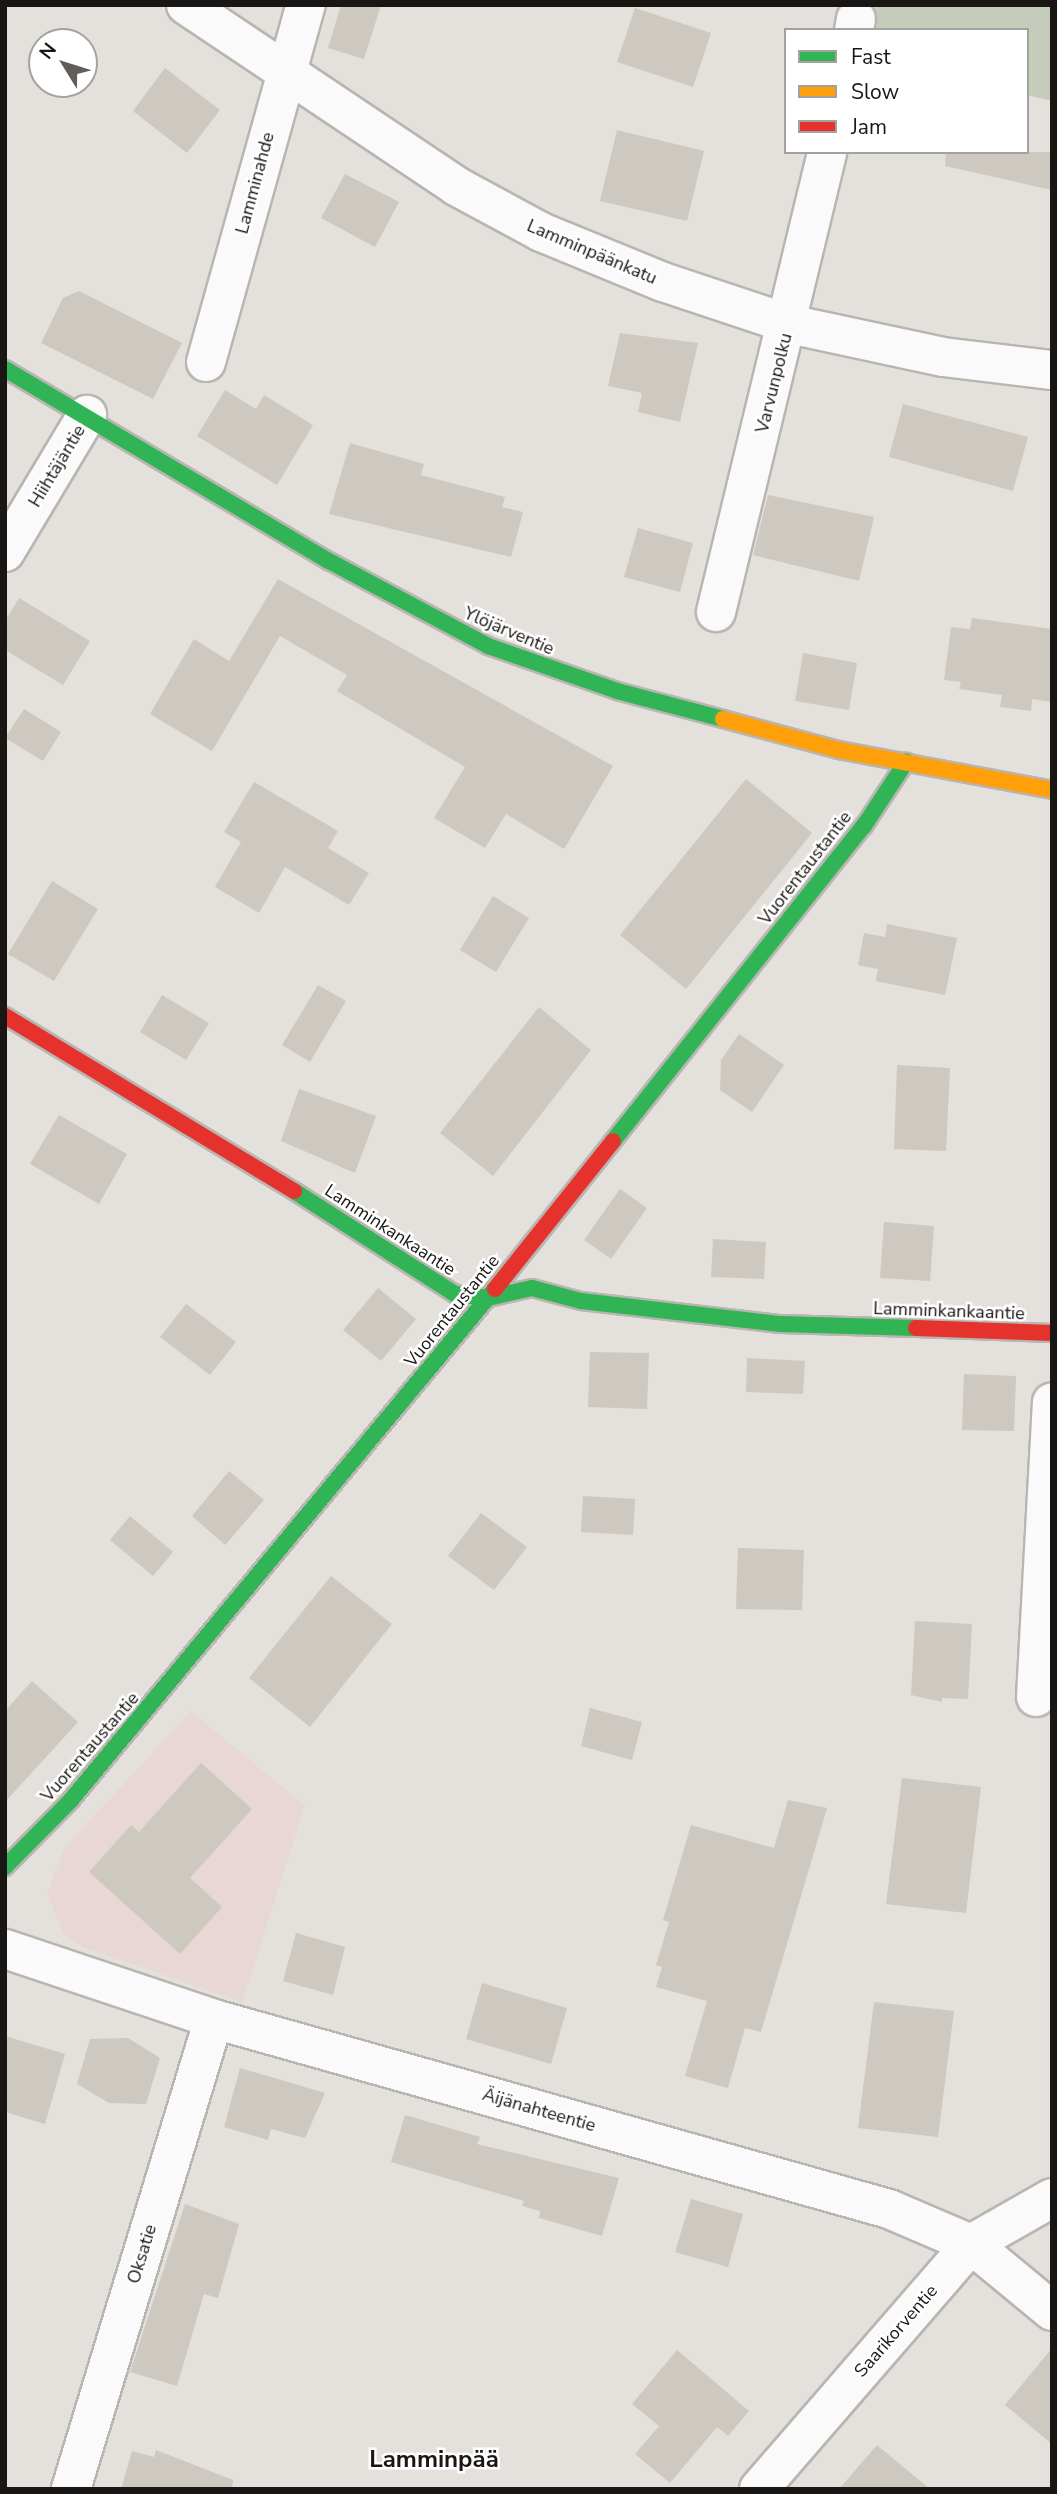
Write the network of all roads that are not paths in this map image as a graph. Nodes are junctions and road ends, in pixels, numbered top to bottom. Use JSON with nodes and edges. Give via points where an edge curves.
{"nodes":[{"id":1,"x":186,"y":5,"type":"edge"},
{"id":2,"x":306,"y":5,"type":"edge"},
{"id":3,"x":285,"y":73,"type":"junction"},
{"id":4,"x":827,"y":154,"type":"edge"},
{"id":5,"x":789,"y":324,"type":"junction"},
{"id":6,"x":206,"y":362,"type":"dead end"},
{"id":7,"x":5,"y":369,"type":"edge"},
{"id":8,"x":1052,"y":370,"type":"edge"},
{"id":9,"x":88,"y":415,"type":"junction"},
{"id":10,"x":5,"y":552,"type":"edge"},
{"id":11,"x":716,"y":612,"type":"dead end"},
{"id":12,"x":906,"y":762,"type":"junction"},
{"id":13,"x":1052,"y":790,"type":"edge"},
{"id":14,"x":5,"y":1016,"type":"edge"},
{"id":15,"x":488,"y":1298,"type":"junction"},
{"id":16,"x":1052,"y":1333,"type":"edge"},
{"id":17,"x":1052,"y":1402,"type":"edge"},
{"id":18,"x":1036,"y":1697,"type":"dead end"},
{"id":19,"x":5,"y":1867,"type":"edge"},
{"id":20,"x":5,"y":1949,"type":"edge"},
{"id":21,"x":214,"y":2019,"type":"junction"},
{"id":22,"x":1052,"y":2198,"type":"edge"},
{"id":23,"x":971,"y":2244,"type":"junction"},
{"id":24,"x":1052,"y":2311,"type":"edge"},
{"id":25,"x":71,"y":2489,"type":"edge"},
{"id":26,"x":759,"y":2489,"type":"edge"}],
"edges":[{"from":1,"to":3,"type":"street","name":"Lamminpäänkatu"},
{"from":2,"to":3,"type":"street","name":"Lamminahde"},
{"from":3,"to":5,"type":"street","name":"Lamminpäänkatu","via":[[456,186],[541,232],[663,282]]},
{"from":3,"to":6,"type":"street","name":"Lamminahde"},
{"from":4,"to":5,"type":"street","name":"Varvunpolku"},
{"from":5,"to":8,"type":"street","name":"Lamminpäänkatu","via":[[943,357]]},
{"from":5,"to":11,"type":"street","name":"Varvunpolku"},
{"from":7,"to":9,"type":"main road","name":"Ylöjärventie"},
{"from":9,"to":10,"type":"street","name":"Hiihtäjäntie"},
{"from":9,"to":12,"type":"main road","name":"Ylöjärventie","via":[[329,561],[488,646],[617,691]]},
{"from":12,"to":13,"type":"main road","name":"Ylöjärventie"},
{"from":12,"to":15,"type":"main road","name":"Vuorentaustantie","via":[[864,826]]},
{"from":14,"to":15,"type":"main road","name":"Lamminkankaantie","via":[[168,1111],[455,1294]]},
{"from":15,"to":16,"type":"main road","name":"Lamminkankaantie","via":[[532,1288],[581,1301],[781,1324]]},
{"from":15,"to":19,"type":"main road","name":"Vuorentaustantie","via":[[71,1800]]},
{"from":17,"to":18,"type":"street"},
{"from":20,"to":21,"type":"street","name":"Äijänahteentie"},
{"from":21,"to":23,"type":"street","name":"Äijänahteentie","via":[[889,2209]]},
{"from":21,"to":25,"type":"street","name":"Oksatie"},
{"from":22,"to":23,"type":"street","name":"Saarikorventie"},
{"from":23,"to":24,"type":"street","name":"Äijänahteentie"},
{"from":23,"to":26,"type":"street","name":"Saarikorventie"}]}
